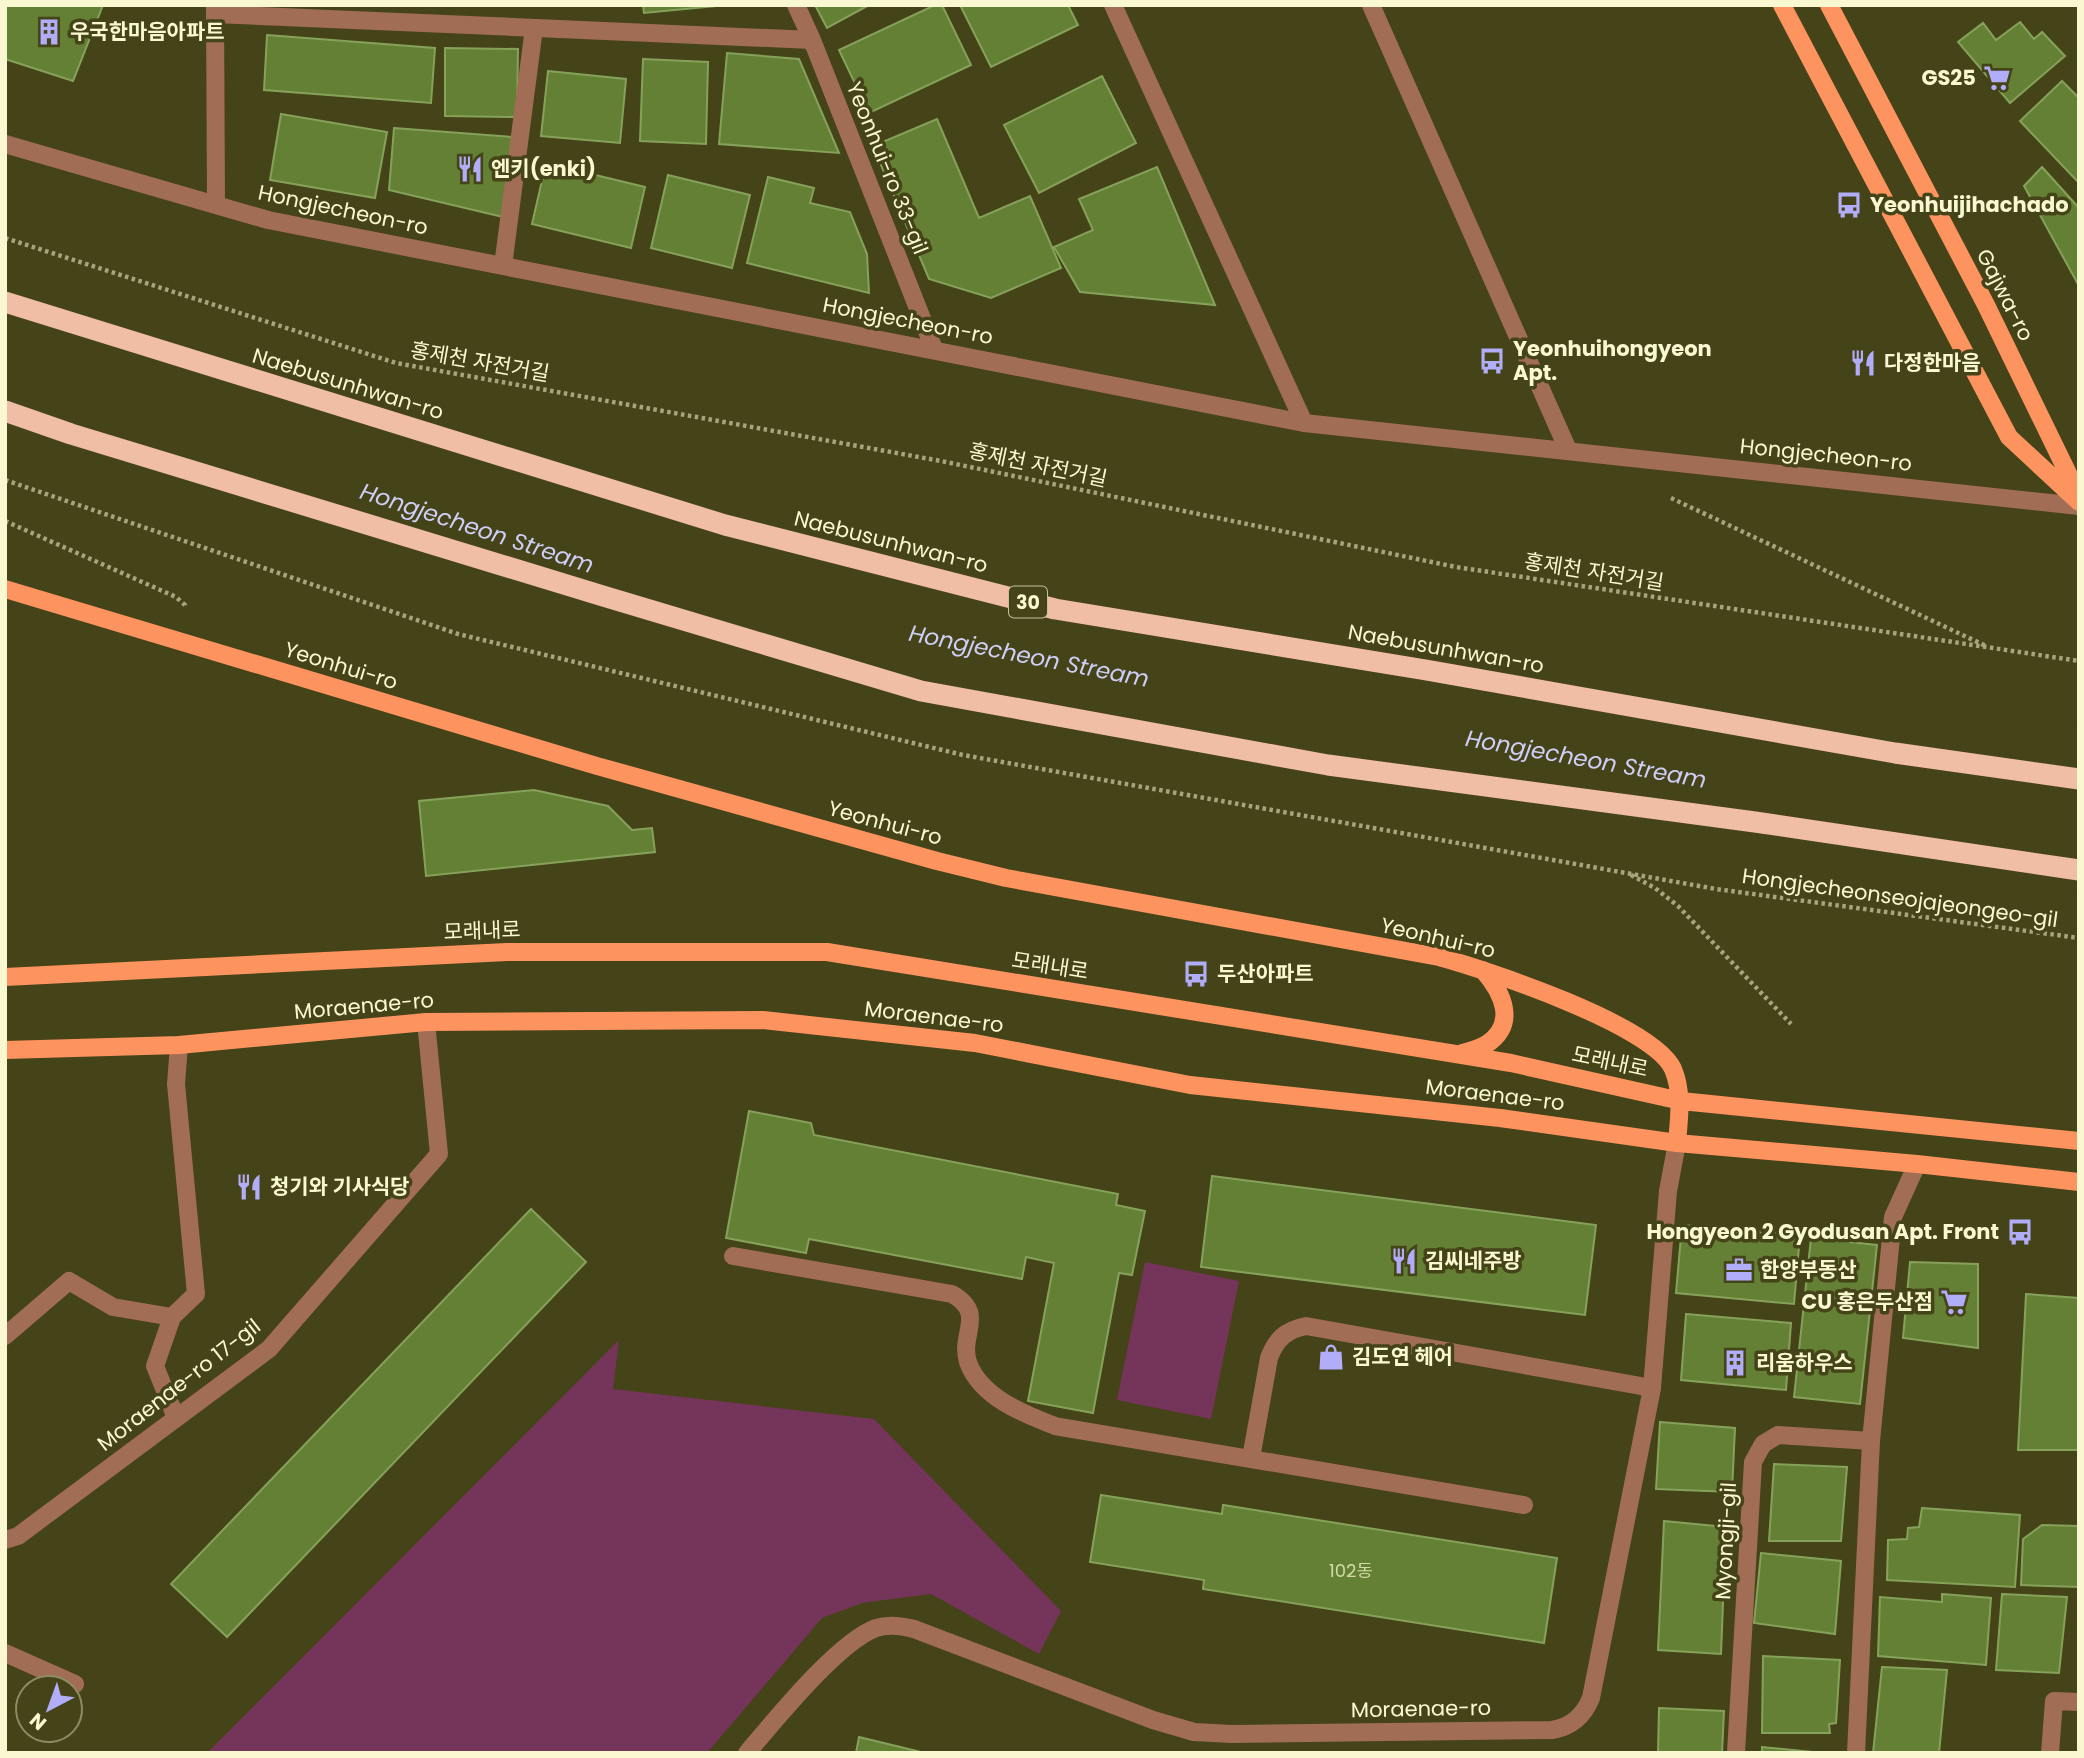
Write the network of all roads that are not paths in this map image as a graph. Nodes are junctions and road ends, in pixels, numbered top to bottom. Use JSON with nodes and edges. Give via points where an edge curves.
{"nodes":[{"id":1,"x":796,"y":5,"type":"edge"},
{"id":2,"x":1112,"y":5,"type":"edge"},
{"id":3,"x":1371,"y":5,"type":"edge"},
{"id":4,"x":1782,"y":5,"type":"edge"},
{"id":5,"x":1829,"y":5,"type":"edge"},
{"id":6,"x":215,"y":10,"type":"edge"},
{"id":7,"x":534,"y":28,"type":"junction"},
{"id":8,"x":812,"y":40,"type":"junction"},
{"id":9,"x":5,"y":144,"type":"edge"},
{"id":10,"x":216,"y":205,"type":"junction"},
{"id":11,"x":503,"y":266,"type":"junction"},
{"id":12,"x":5,"y":302,"type":"edge"},
{"id":13,"x":934,"y":349,"type":"junction"},
{"id":14,"x":5,"y":411,"type":"edge"},
{"id":15,"x":1304,"y":423,"type":"junction"},
{"id":16,"x":1568,"y":450,"type":"junction"},
{"id":17,"x":2079,"y":496,"type":"edge"},
{"id":18,"x":2079,"y":504,"type":"edge"},
{"id":19,"x":5,"y":589,"type":"edge"},
{"id":20,"x":2079,"y":779,"type":"edge"},
{"id":21,"x":2079,"y":870,"type":"edge"},
{"id":22,"x":1480,"y":968,"type":"junction"},
{"id":23,"x":5,"y":977,"type":"edge"},
{"id":24,"x":426,"y":1022,"type":"junction"},
{"id":25,"x":180,"y":1045,"type":"junction"},
{"id":26,"x":5,"y":1050,"type":"edge"},
{"id":27,"x":1456,"y":1055,"type":"junction"},
{"id":28,"x":1681,"y":1101,"type":"junction"},
{"id":29,"x":2079,"y":1141,"type":"edge"},
{"id":30,"x":1677,"y":1143,"type":"junction"},
{"id":31,"x":1917,"y":1164,"type":"junction"},
{"id":32,"x":2079,"y":1182,"type":"edge"},
{"id":33,"x":733,"y":1256,"type":"dead end"},
{"id":34,"x":172,"y":1317,"type":"junction"},
{"id":35,"x":5,"y":1336,"type":"edge"},
{"id":36,"x":1652,"y":1388,"type":"junction"},
{"id":37,"x":176,"y":1418,"type":"junction"},
{"id":38,"x":1871,"y":1441,"type":"junction"},
{"id":39,"x":1251,"y":1458,"type":"junction"},
{"id":40,"x":1524,"y":1505,"type":"dead end"},
{"id":41,"x":5,"y":1539,"type":"edge"},
{"id":42,"x":5,"y":1653,"type":"edge"},
{"id":43,"x":52,"y":1674,"type":"edge"},
{"id":44,"x":2079,"y":1702,"type":"edge"},
{"id":45,"x":747,"y":1753,"type":"edge"},
{"id":46,"x":1736,"y":1753,"type":"edge"},
{"id":47,"x":1856,"y":1753,"type":"edge"},
{"id":48,"x":2050,"y":1753,"type":"edge"}],
"edges":[{"from":1,"to":8,"type":"street","name":"Yeonhui-ro 33-gil"},
{"from":2,"to":15,"type":"street"},
{"from":3,"to":16,"type":"street"},
{"from":4,"to":18,"type":"main road","via":[[2009,438]]},
{"from":5,"to":17,"type":"main road","name":"Gajwa-ro","via":[[1986,305]]},
{"from":6,"to":7,"type":"street"},
{"from":6,"to":10,"type":"street"},
{"from":7,"to":8,"type":"street"},
{"from":7,"to":11,"type":"street"},
{"from":8,"to":13,"type":"street","name":"Yeonhui-ro 33-gil"},
{"from":9,"to":10,"type":"street","name":"Hongjecheon-ro"},
{"from":10,"to":11,"type":"street","name":"Hongjecheon-ro","via":[[268,220]]},
{"from":11,"to":13,"type":"street","name":"Hongjecheon-ro"},
{"from":12,"to":20,"type":"highway","name":"Naebusunhwan-ro","number":"30","via":[[725,525],[1055,608],[1895,754]]},
{"from":13,"to":15,"type":"street","name":"Hongjecheon-ro"},
{"from":14,"to":21,"type":"highway","via":[[921,691],[1328,765]]},
{"from":15,"to":16,"type":"street","name":"Hongjecheon-ro"},
{"from":16,"to":18,"type":"street","name":"Hongjecheon-ro"},
{"from":19,"to":22,"type":"main road","name":"Yeonhui-ro","via":[[597,766],[937,861]]},
{"from":22,"to":27,"type":"main road","via":[[1502,998],[1503,1023],[1485,1046]]},
{"from":22,"to":28,"type":"main road","name":"Yeonhui-ro","via":[[1615,1022],[1653,1046],[1672,1067]]},
{"from":23,"to":27,"type":"main road","name":"모래내로","via":[[508,952],[827,952]]},
{"from":24,"to":25,"type":"main road","name":"Moraenae-ro"},
{"from":24,"to":30,"type":"main road","name":"Moraenae-ro","via":[[763,1020],[975,1043],[1190,1085],[1487,1116]]},
{"from":24,"to":37,"type":"street","name":"Moraenae-ro 17-gil","via":[[439,1154],[270,1349]]},
{"from":25,"to":26,"type":"main road","name":"Moraenae-ro"},
{"from":25,"to":34,"type":"street","via":[[176,1084],[197,1294]]},
{"from":27,"to":28,"type":"main road","name":"모래내로"},
{"from":28,"to":29,"type":"main road","name":"모래내로"},
{"from":28,"to":30,"type":"main road","name":"Yeonhui-ro"},
{"from":30,"to":31,"type":"main road","name":"Moraenae-ro"},
{"from":30,"to":36,"type":"street","name":"Moraenae-ro","via":[[1668,1191]]},
{"from":31,"to":32,"type":"main road","name":"Moraenae-ro"},
{"from":31,"to":38,"type":"street","via":[[1893,1217]]},
{"from":33,"to":39,"type":"street","via":[[951,1294],[969,1309],[968,1361],[974,1374],[1002,1402],[1055,1426]]},
{"from":34,"to":35,"type":"street","via":[[113,1307],[69,1281]]},
{"from":34,"to":37,"type":"street","via":[[155,1366]]},
{"from":36,"to":39,"type":"street","via":[[1306,1326],[1281,1336],[1273,1348]]},
{"from":36,"to":45,"type":"street","name":"Moraenae-ro","via":[[1591,1698],[1582,1714],[1562,1728],[1194,1732],[901,1626],[877,1628],[850,1643]]},
{"from":37,"to":41,"type":"street","name":"Moraenae-ro 17-gil","via":[[18,1536]]},
{"from":38,"to":46,"type":"street","name":"Myongji-gil","via":[[1779,1435],[1763,1444],[1753,1462]]},
{"from":38,"to":47,"type":"street"},
{"from":39,"to":40,"type":"street"},
{"from":42,"to":43,"type":"street"},
{"from":44,"to":48,"type":"street","via":[[2054,1700]]}]}
